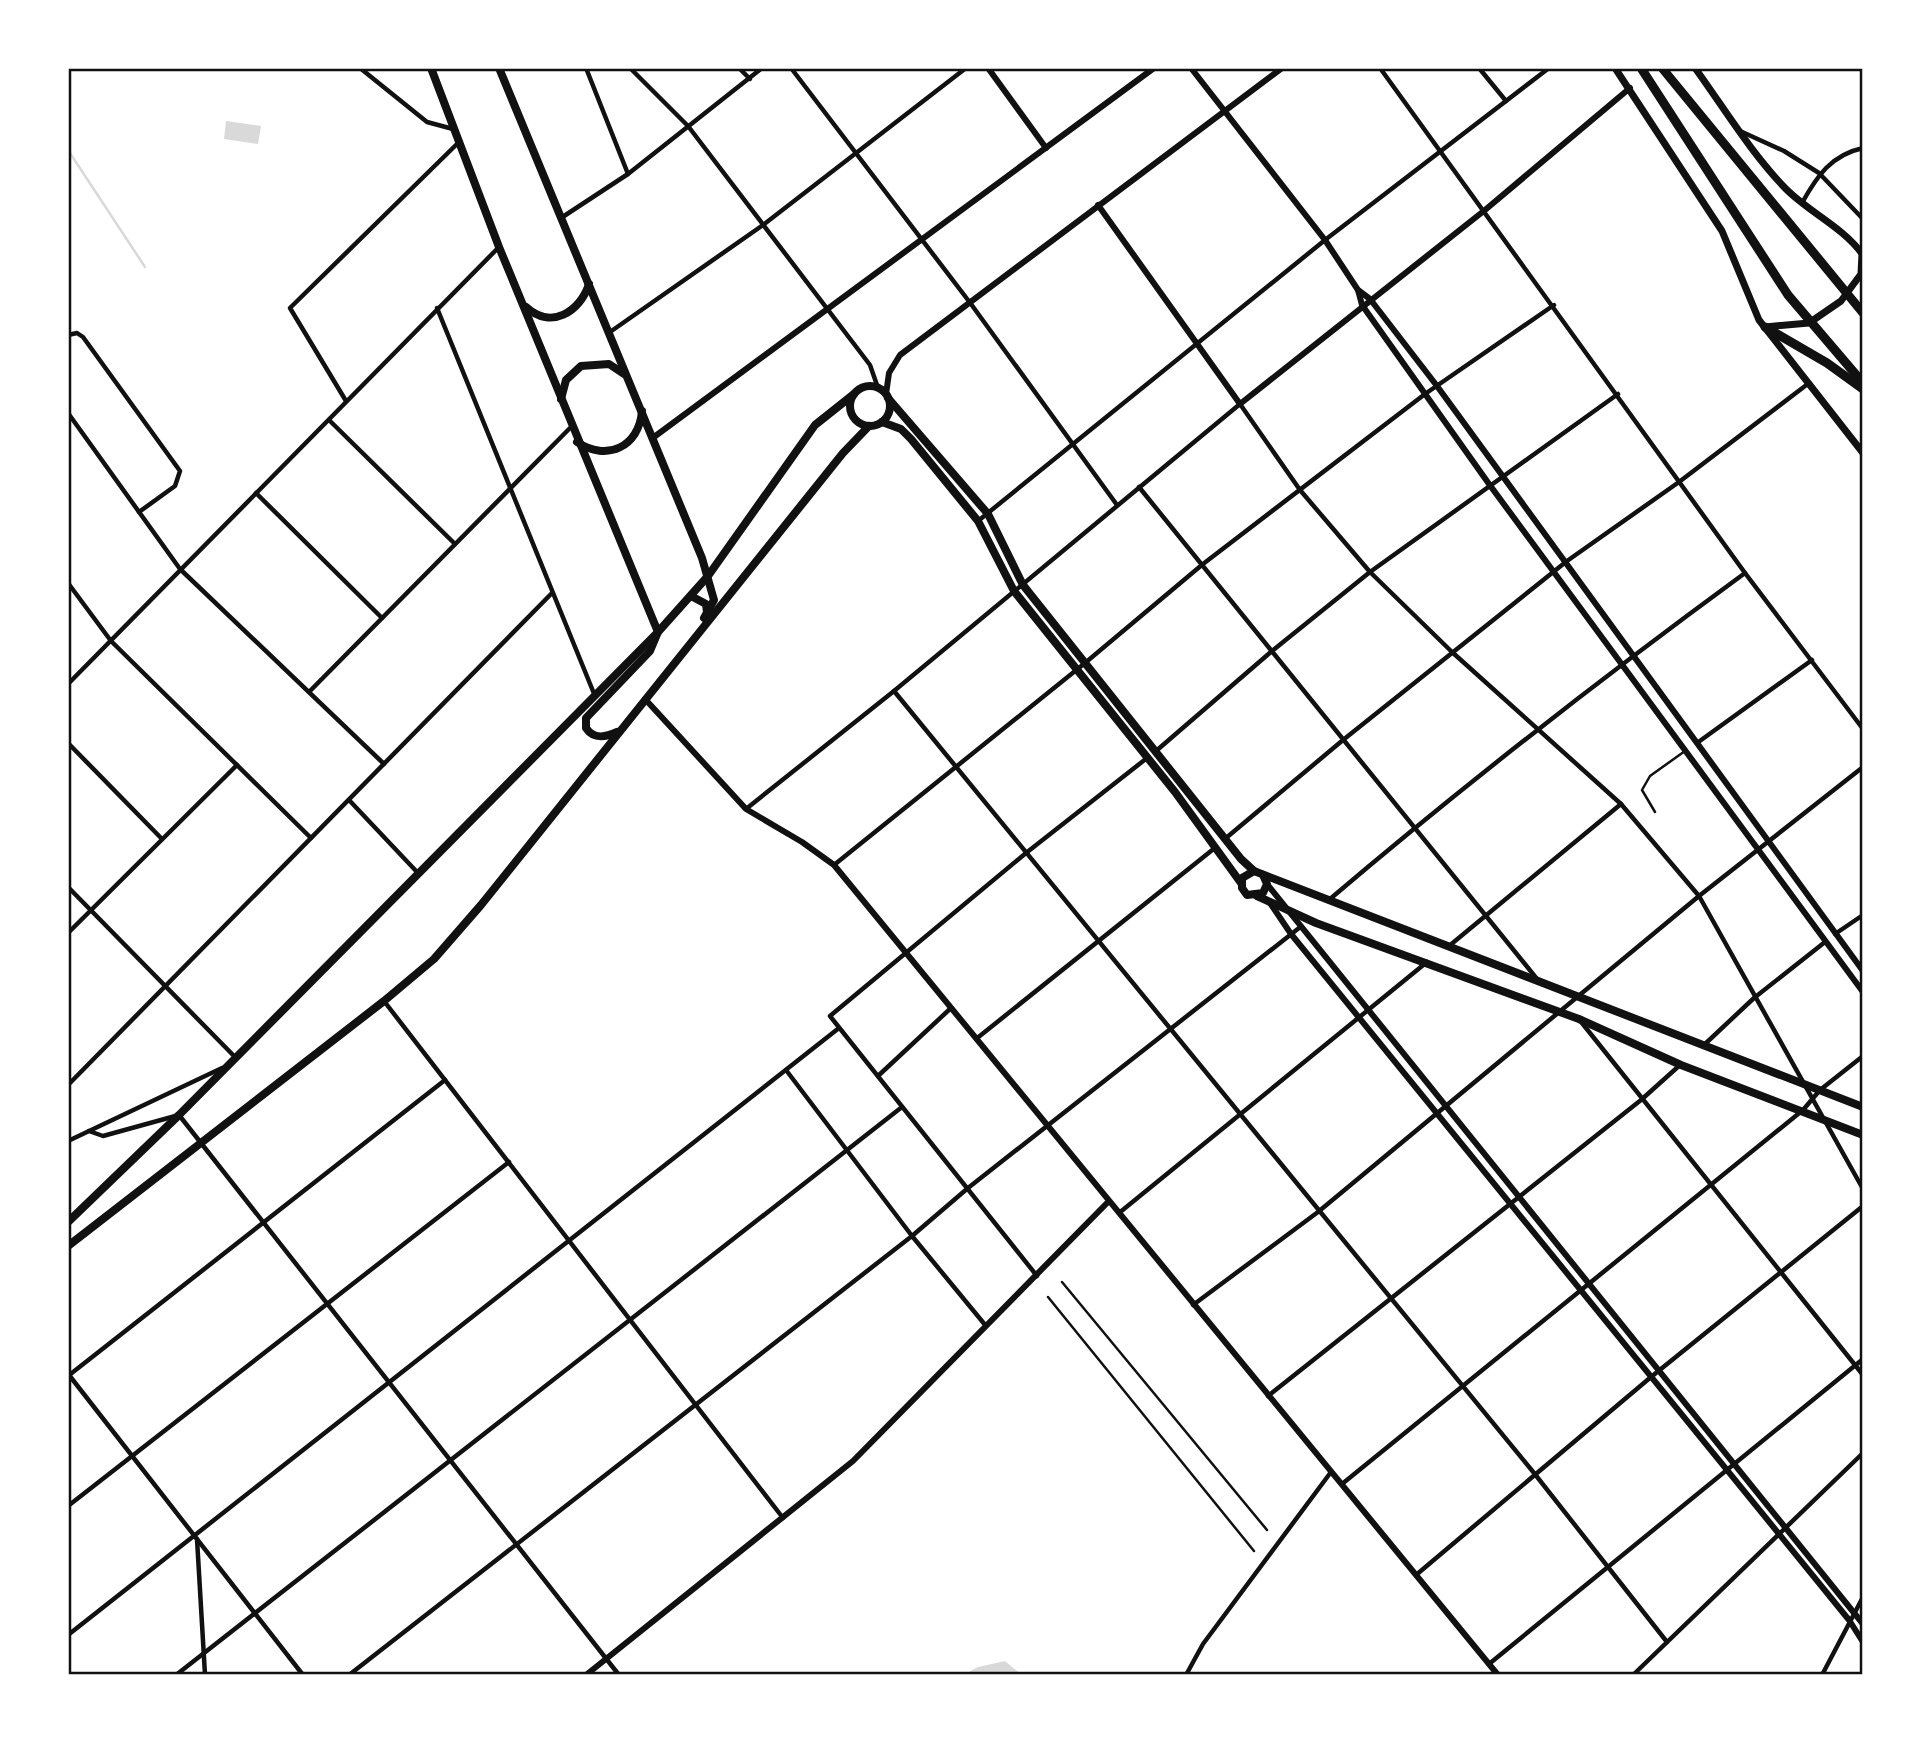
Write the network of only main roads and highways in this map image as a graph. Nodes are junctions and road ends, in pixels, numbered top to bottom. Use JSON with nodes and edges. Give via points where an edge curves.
{"nodes":[{"id":1,"x":431,"y":68,"type":"edge"},
{"id":2,"x":499,"y":68,"type":"edge"},
{"id":3,"x":1615,"y":68,"type":"edge"},
{"id":4,"x":1641,"y":68,"type":"edge"},
{"id":5,"x":1662,"y":68,"type":"edge"},
{"id":6,"x":1695,"y":68,"type":"edge"},
{"id":7,"x":1862,"y":254,"type":"edge"},
{"id":8,"x":589,"y":284,"type":"junction"},
{"id":9,"x":1849,"y":294,"type":"junction"},
{"id":10,"x":522,"y":304,"type":"junction"},
{"id":11,"x":1863,"y":313,"type":"edge"},
{"id":12,"x":1809,"y":323,"type":"junction"},
{"id":13,"x":1765,"y":327,"type":"junction"},
{"id":14,"x":629,"y":379,"type":"junction"},
{"id":15,"x":1863,"y":383,"type":"edge"},
{"id":16,"x":1863,"y":389,"type":"edge"},
{"id":17,"x":854,"y":394,"type":"junction"},
{"id":18,"x":887,"y":396,"type":"junction"},
{"id":19,"x":561,"y":399,"type":"junction"},
{"id":20,"x":642,"y":410,"type":"junction"},
{"id":21,"x":882,"y":422,"type":"junction"},
{"id":22,"x":869,"y":426,"type":"junction"},
{"id":23,"x":577,"y":442,"type":"junction"},
{"id":24,"x":1863,"y":453,"type":"edge"},
{"id":25,"x":708,"y":576,"type":"junction"},
{"id":26,"x":691,"y":596,"type":"junction"},
{"id":27,"x":706,"y":615,"type":"junction"},
{"id":28,"x":658,"y":632,"type":"junction"},
{"id":29,"x":670,"y":670,"type":"junction"},
{"id":30,"x":622,"y":727,"type":"junction"},
{"id":31,"x":1258,"y":872,"type":"junction"},
{"id":32,"x":1241,"y":883,"type":"junction"},
{"id":33,"x":1256,"y":896,"type":"junction"},
{"id":34,"x":1863,"y":1107,"type":"edge"},
{"id":35,"x":1863,"y":1135,"type":"edge"},
{"id":36,"x":68,"y":1222,"type":"edge"},
{"id":37,"x":68,"y":1246,"type":"edge"}],
"edges":[{"from":1,"to":10,"type":"main road"},
{"from":2,"to":8,"type":"main road"},
{"from":3,"to":13,"type":"main road","via":[[1722,231],[1754,312]]},
{"from":4,"to":12,"type":"highway"},
{"from":5,"to":9,"type":"highway"},
{"from":6,"to":7,"type":"main road","via":[[1774,176]]},
{"from":7,"to":9,"type":"main road","via":[[1861,274]]},
{"from":8,"to":10,"type":"main road","via":[[580,304],[562,317],[547,318]]},
{"from":8,"to":14,"type":"main road"},
{"from":9,"to":11,"type":"highway"},
{"from":9,"to":12,"type":"main road"},
{"from":10,"to":19,"type":"main road"},
{"from":12,"to":13,"type":"main road"},
{"from":12,"to":15,"type":"highway"},
{"from":13,"to":16,"type":"highway"},
{"from":13,"to":24,"type":"main road"},
{"from":14,"to":19,"type":"main road","via":[[609,364],[590,363],[572,372]]},
{"from":14,"to":20,"type":"main road"},
{"from":17,"to":18,"type":"main road","via":[[865,386],[878,388]]},
{"from":17,"to":22,"type":"main road","via":[[850,413]]},
{"from":17,"to":25,"type":"main road","via":[[815,425]]},
{"from":18,"to":21,"type":"main road","via":[[890,408]]},
{"from":18,"to":31,"type":"main road","via":[[988,514],[1023,584],[1225,839]]},
{"from":19,"to":23,"type":"main road"},
{"from":20,"to":23,"type":"main road","via":[[635,435],[626,445],[601,452]]},
{"from":20,"to":25,"type":"main road"},
{"from":21,"to":22,"type":"main road"},
{"from":21,"to":32,"type":"main road","via":[[901,429],[911,439],[978,521],[1013,591]]},
{"from":22,"to":29,"type":"main road"},
{"from":23,"to":28,"type":"main road"},
{"from":25,"to":26,"type":"main road"},
{"from":25,"to":27,"type":"main road","via":[[713,600]]},
{"from":26,"to":27,"type":"main road","via":[[706,604]]},
{"from":26,"to":28,"type":"main road"},
{"from":27,"to":29,"type":"main road","via":[[678,651]]},
{"from":28,"to":30,"type":"main road","via":[[650,651],[585,722],[597,737]]},
{"from":28,"to":36,"type":"main road"},
{"from":29,"to":30,"type":"main road"},
{"from":30,"to":37,"type":"main road","via":[[446,946],[384,1001]]},
{"from":31,"to":32,"type":"main road","via":[[1245,874]]},
{"from":31,"to":33,"type":"main road","via":[[1267,884]]},
{"from":31,"to":34,"type":"main road"},
{"from":32,"to":33,"type":"main road","via":[[1247,895]]},
{"from":33,"to":35,"type":"main road","via":[[1562,1012],[1681,1065]]}]}
